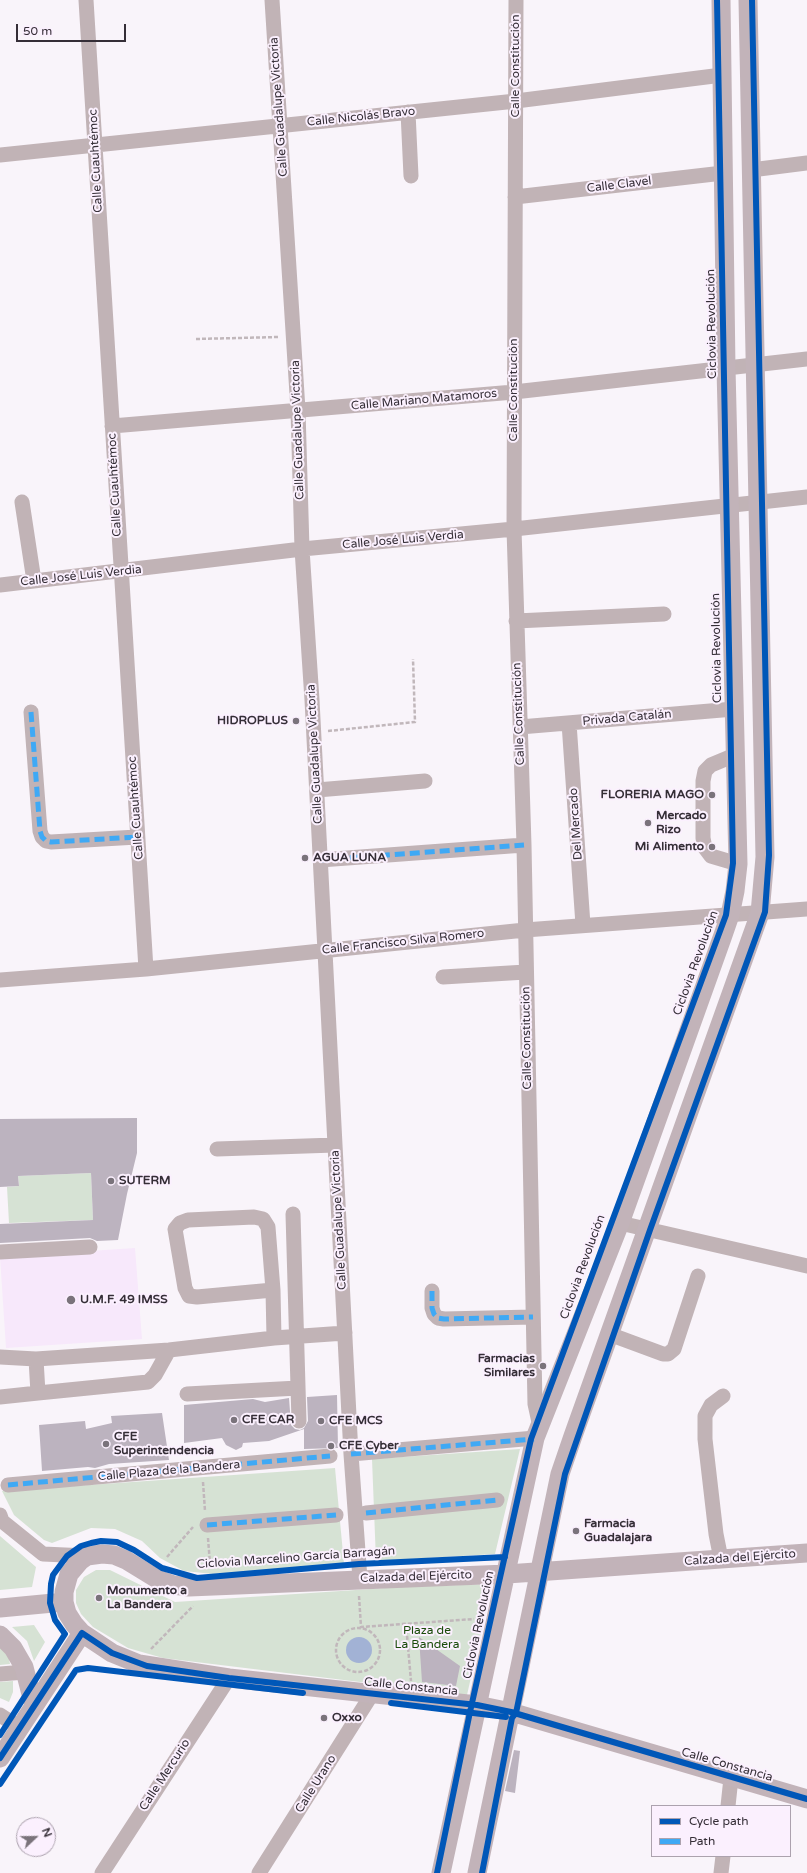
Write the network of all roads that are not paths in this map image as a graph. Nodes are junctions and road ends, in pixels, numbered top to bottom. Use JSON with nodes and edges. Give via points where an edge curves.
{"nodes":[{"id":1,"x":86,"y":0,"type":"edge"},
{"id":2,"x":272,"y":0,"type":"edge"},
{"id":3,"x":516,"y":0,"type":"edge"},
{"id":4,"x":721,"y":0,"type":"edge"},
{"id":5,"x":748,"y":0,"type":"edge"},
{"id":6,"x":722,"y":75,"type":"junction"},
{"id":7,"x":516,"y":101,"type":"junction"},
{"id":8,"x":408,"y":112,"type":"junction"},
{"id":9,"x":280,"y":125,"type":"junction"},
{"id":10,"x":95,"y":145,"type":"junction"},
{"id":11,"x":0,"y":155,"type":"edge"},
{"id":12,"x":807,"y":163,"type":"edge"},
{"id":13,"x":751,"y":170,"type":"junction"},
{"id":14,"x":723,"y":173,"type":"junction"},
{"id":15,"x":411,"y":176,"type":"dead end"},
{"id":16,"x":515,"y":197,"type":"junction"},
{"id":17,"x":807,"y":359,"type":"edge"},
{"id":18,"x":755,"y":365,"type":"junction"},
{"id":19,"x":726,"y":368,"type":"junction"},
{"id":20,"x":514,"y":392,"type":"junction"},
{"id":21,"x":298,"y":410,"type":"junction"},
{"id":22,"x":112,"y":426,"type":"junction"},
{"id":23,"x":807,"y":497,"type":"edge"},
{"id":24,"x":22,"y":502,"type":"dead end"},
{"id":25,"x":758,"y":502,"type":"junction"},
{"id":26,"x":730,"y":506,"type":"junction"},
{"id":27,"x":514,"y":529,"type":"junction"},
{"id":28,"x":302,"y":549,"type":"junction"},
{"id":29,"x":121,"y":572,"type":"junction"},
{"id":30,"x":34,"y":581,"type":"junction"},
{"id":31,"x":0,"y":585,"type":"edge"},
{"id":32,"x":664,"y":614,"type":"dead end"},
{"id":33,"x":516,"y":621,"type":"junction"},
{"id":34,"x":734,"y":709,"type":"junction"},
{"id":35,"x":31,"y":712,"type":"dead end"},
{"id":36,"x":569,"y":723,"type":"junction"},
{"id":37,"x":520,"y":727,"type":"junction"},
{"id":38,"x":735,"y":755,"type":"junction"},
{"id":39,"x":425,"y":781,"type":"dead end"},
{"id":40,"x":317,"y":790,"type":"junction"},
{"id":41,"x":138,"y":838,"type":"junction"},
{"id":42,"x":524,"y":845,"type":"junction"},
{"id":43,"x":320,"y":860,"type":"junction"},
{"id":44,"x":738,"y":864,"type":"junction"},
{"id":45,"x":807,"y":909,"type":"edge"},
{"id":46,"x":760,"y":913,"type":"junction"},
{"id":47,"x":730,"y":915,"type":"junction"},
{"id":48,"x":583,"y":925,"type":"junction"},
{"id":49,"x":525,"y":930,"type":"junction"},
{"id":50,"x":324,"y":950,"type":"junction"},
{"id":51,"x":146,"y":970,"type":"junction"},
{"id":52,"x":526,"y":972,"type":"junction"},
{"id":53,"x":443,"y":977,"type":"dead end"},
{"id":54,"x":0,"y":980,"type":"edge"},
{"id":55,"x":335,"y":1145,"type":"junction"},
{"id":56,"x":218,"y":1149,"type":"dead end"},
{"id":57,"x":293,"y":1214,"type":"dead end"},
{"id":58,"x":620,"y":1223,"type":"junction"},
{"id":59,"x":646,"y":1229,"type":"junction"},
{"id":60,"x":90,"y":1247,"type":"dead end"},
{"id":61,"x":0,"y":1252,"type":"edge"},
{"id":62,"x":807,"y":1266,"type":"edge"},
{"id":63,"x":698,"y":1276,"type":"dead end"},
{"id":64,"x":273,"y":1290,"type":"junction"},
{"id":65,"x":432,"y":1291,"type":"dead end"},
{"id":66,"x":533,"y":1317,"type":"junction"},
{"id":67,"x":345,"y":1333,"type":"junction"},
{"id":68,"x":609,"y":1334,"type":"junction"},
{"id":69,"x":297,"y":1336,"type":"junction"},
{"id":70,"x":274,"y":1338,"type":"junction"},
{"id":71,"x":169,"y":1350,"type":"junction"},
{"id":72,"x":0,"y":1358,"type":"edge"},
{"id":73,"x":36,"y":1359,"type":"junction"},
{"id":74,"x":298,"y":1388,"type":"junction"},
{"id":75,"x":38,"y":1393,"type":"junction"},
{"id":76,"x":187,"y":1394,"type":"dead end"},
{"id":77,"x":723,"y":1396,"type":"dead end"},
{"id":78,"x":0,"y":1397,"type":"edge"},
{"id":79,"x":299,"y":1421,"type":"dead end"},
{"id":80,"x":538,"y":1433,"type":"junction"},
{"id":81,"x":351,"y":1454,"type":"junction"},
{"id":82,"x":330,"y":1456,"type":"dead end"},
{"id":83,"x":8,"y":1485,"type":"dead end"},
{"id":84,"x":497,"y":1500,"type":"dead end"},
{"id":85,"x":366,"y":1513,"type":"dead end"},
{"id":86,"x":336,"y":1515,"type":"dead end"},
{"id":87,"x":1,"y":1519,"type":"edge"},
{"id":88,"x":201,"y":1525,"type":"road end"},
{"id":89,"x":807,"y":1553,"type":"edge"},
{"id":90,"x":87,"y":1556,"type":"junction"},
{"id":91,"x":721,"y":1559,"type":"junction"},
{"id":92,"x":540,"y":1572,"type":"junction"},
{"id":93,"x":507,"y":1574,"type":"junction"},
{"id":94,"x":359,"y":1587,"type":"junction"},
{"id":95,"x":64,"y":1602,"type":"junction"},
{"id":96,"x":0,"y":1608,"type":"edge"},
{"id":97,"x":82,"y":1633,"type":"junction"},
{"id":98,"x":0,"y":1634,"type":"edge"},
{"id":99,"x":25,"y":1672,"type":"junction"},
{"id":100,"x":0,"y":1674,"type":"edge"},
{"id":101,"x":228,"y":1678,"type":"junction"},
{"id":102,"x":372,"y":1694,"type":"junction"},
{"id":103,"x":477,"y":1705,"type":"junction"},
{"id":104,"x":34,"y":1706,"type":"junction"},
{"id":105,"x":511,"y":1712,"type":"junction"},
{"id":106,"x":0,"y":1715,"type":"edge"},
{"id":107,"x":20,"y":1728,"type":"junction"},
{"id":108,"x":0,"y":1758,"type":"edge"},
{"id":109,"x":731,"y":1778,"type":"junction"},
{"id":110,"x":807,"y":1800,"type":"edge"},
{"id":111,"x":728,"y":1805,"type":"edge"},
{"id":112,"x":723,"y":1857,"type":"edge"},
{"id":113,"x":440,"y":1870,"type":"edge"},
{"id":114,"x":102,"y":1873,"type":"edge"},
{"id":115,"x":259,"y":1873,"type":"edge"},
{"id":116,"x":476,"y":1873,"type":"edge"},
{"id":117,"x":721,"y":1873,"type":"edge"}],
"edges":[{"from":1,"to":10,"type":"street","name":"Calle Cuauhtémoc"},
{"from":2,"to":9,"type":"street","name":"Calle Guadalupe Victoria"},
{"from":3,"to":7,"type":"street","name":"Calle Constitución"},
{"from":4,"to":6,"type":"main road"},
{"from":5,"to":13,"type":"main road"},
{"from":6,"to":7,"type":"street","name":"Calle Nicolás Bravo"},
{"from":6,"to":14,"type":"main road"},
{"from":7,"to":8,"type":"street","name":"Calle Nicolás Bravo"},
{"from":7,"to":16,"type":"street","name":"Calle Constitución"},
{"from":8,"to":9,"type":"street","name":"Calle Nicolás Bravo"},
{"from":8,"to":15,"type":"street"},
{"from":9,"to":10,"type":"street","name":"Calle Nicolás Bravo"},
{"from":9,"to":21,"type":"street","name":"Calle Guadalupe Victoria"},
{"from":10,"to":11,"type":"street","name":"Calle Nicolás Bravo"},
{"from":10,"to":22,"type":"street","name":"Calle Cuauhtémoc"},
{"from":12,"to":13,"type":"street"},
{"from":13,"to":18,"type":"main road"},
{"from":14,"to":16,"type":"street","name":"Calle Clavel"},
{"from":14,"to":19,"type":"main road"},
{"from":16,"to":20,"type":"street","name":"Calle Constitución"},
{"from":17,"to":18,"type":"street","name":"Calle Mariano Matamoros"},
{"from":18,"to":19,"type":"street","name":"Calle Mariano Matamoros"},
{"from":18,"to":25,"type":"main road"},
{"from":19,"to":20,"type":"street","name":"Calle Mariano Matamoros"},
{"from":19,"to":26,"type":"main road"},
{"from":20,"to":21,"type":"street","name":"Calle Mariano Matamoros"},
{"from":20,"to":27,"type":"street","name":"Calle Constitución"},
{"from":21,"to":22,"type":"street","name":"Calle Mariano Matamoros"},
{"from":21,"to":28,"type":"street","name":"Calle Guadalupe Victoria"},
{"from":22,"to":29,"type":"street","name":"Calle Cuauhtémoc"},
{"from":23,"to":25,"type":"street","name":"Calle José Luis Verdia"},
{"from":24,"to":30,"type":"street"},
{"from":25,"to":26,"type":"street","name":"Calle José Luis Verdia"},
{"from":25,"to":46,"type":"main road","via":[[765,857]]},
{"from":26,"to":27,"type":"street","name":"Calle José Luis Verdia"},
{"from":26,"to":34,"type":"main road"},
{"from":27,"to":28,"type":"street","name":"Calle José Luis Verdia"},
{"from":27,"to":33,"type":"street","name":"Calle Constitución"},
{"from":28,"to":29,"type":"street","name":"Calle José Luis Verdia"},
{"from":28,"to":40,"type":"street","name":"Calle Guadalupe Victoria"},
{"from":29,"to":30,"type":"street","name":"Calle José Luis Verdia"},
{"from":29,"to":41,"type":"street","name":"Calle Cuauhtémoc"},
{"from":30,"to":31,"type":"street","name":"Calle José Luis Verdia"},
{"from":32,"to":33,"type":"street"},
{"from":33,"to":37,"type":"street","name":"Calle Constitución"},
{"from":34,"to":36,"type":"street","name":"Privada Catalán"},
{"from":34,"to":38,"type":"main road"},
{"from":35,"to":41,"type":"street","via":[[42,837],[51,842]]},
{"from":36,"to":37,"type":"street","name":"Privada Catalán"},
{"from":36,"to":48,"type":"street","name":"Del Mercado"},
{"from":37,"to":42,"type":"street","name":"Calle Constitución"},
{"from":38,"to":44,"type":"main road"},
{"from":38,"to":44,"type":"street","via":[[711,765],[705,771],[703,838],[705,848],[711,856]]},
{"from":39,"to":40,"type":"street"},
{"from":40,"to":43,"type":"street","name":"Calle Guadalupe Victoria"},
{"from":41,"to":51,"type":"street","name":"Calle Cuauhtémoc"},
{"from":42,"to":43,"type":"street"},
{"from":42,"to":49,"type":"street","name":"Calle Constitución"},
{"from":43,"to":50,"type":"street","name":"Calle Guadalupe Victoria"},
{"from":44,"to":47,"type":"main road"},
{"from":45,"to":46,"type":"street","name":"Calle Francisco Silva Romero"},
{"from":46,"to":47,"type":"street","name":"Calle Francisco Silva Romero"},
{"from":46,"to":59,"type":"main road"},
{"from":47,"to":48,"type":"street","name":"Calle Francisco Silva Romero"},
{"from":47,"to":58,"type":"main road"},
{"from":48,"to":49,"type":"street","name":"Calle Francisco Silva Romero"},
{"from":49,"to":50,"type":"street","name":"Calle Francisco Silva Romero"},
{"from":49,"to":52,"type":"street","name":"Calle Constitución"},
{"from":50,"to":51,"type":"street","name":"Calle Francisco Silva Romero"},
{"from":50,"to":55,"type":"street","name":"Calle Guadalupe Victoria"},
{"from":51,"to":54,"type":"street","name":"Calle Francisco Silva Romero"},
{"from":52,"to":53,"type":"street"},
{"from":52,"to":66,"type":"street","name":"Calle Constitución"},
{"from":55,"to":56,"type":"street"},
{"from":55,"to":67,"type":"street","name":"Calle Guadalupe Victoria"},
{"from":57,"to":69,"type":"street"},
{"from":58,"to":59,"type":"street"},
{"from":58,"to":80,"type":"main road"},
{"from":59,"to":62,"type":"street"},
{"from":59,"to":68,"type":"main road"},
{"from":60,"to":61,"type":"street"},
{"from":63,"to":68,"type":"street","via":[[674,1349],[668,1354]]},
{"from":64,"to":64,"type":"street","via":[[268,1227],[264,1219],[254,1217],[188,1220],[180,1223],[175,1229],[185,1288],[190,1296]]},
{"from":64,"to":70,"type":"street"},
{"from":65,"to":66,"type":"street","via":[[434,1314],[438,1318]]},
{"from":66,"to":80,"type":"street","name":"Calle Constitución"},
{"from":67,"to":69,"type":"street"},
{"from":67,"to":81,"type":"street","name":"Calle Guadalupe Victoria"},
{"from":68,"to":92,"type":"main road","via":[[560,1474]]},
{"from":69,"to":70,"type":"street"},
{"from":69,"to":74,"type":"street"},
{"from":70,"to":71,"type":"street"},
{"from":71,"to":73,"type":"street"},
{"from":71,"to":75,"type":"street","via":[[155,1375],[148,1382]]},
{"from":72,"to":73,"type":"street"},
{"from":73,"to":75,"type":"street"},
{"from":74,"to":76,"type":"street"},
{"from":74,"to":79,"type":"street"},
{"from":75,"to":78,"type":"street"},
{"from":77,"to":91,"type":"street","via":[[711,1405],[705,1416],[705,1439]]},
{"from":80,"to":81,"type":"street"},
{"from":80,"to":93,"type":"main road","via":[[524,1486]]},
{"from":81,"to":94,"type":"street","name":"Calle Guadalupe Victoria"},
{"from":82,"to":83,"type":"street","name":"Calle Plaza de la Bandera"},
{"from":84,"to":85,"type":"street"},
{"from":86,"to":88,"type":"street"},
{"from":87,"to":90,"type":"street","via":[[42,1554]]},
{"from":89,"to":91,"type":"main road","name":"Calzada del Ejército"},
{"from":90,"to":94,"type":"main road","name":"Calzada del Ejército","via":[[114,1555],[156,1579],[189,1587]]},
{"from":90,"to":95,"type":"main road","via":[[69,1574],[64,1588]]},
{"from":91,"to":92,"type":"main road","name":"Calzada del Ejército"},
{"from":92,"to":93,"type":"main road","name":"Calzada del Ejército"},
{"from":92,"to":105,"type":"main road"},
{"from":93,"to":94,"type":"main road","name":"Calzada del Ejército"},
{"from":93,"to":103,"type":"main road"},
{"from":95,"to":96,"type":"main road"},
{"from":95,"to":97,"type":"main road","via":[[74,1624]]},
{"from":97,"to":101,"type":"main road","name":"Calle Constancia","via":[[112,1653],[139,1664]]},
{"from":97,"to":104,"type":"main road"},
{"from":98,"to":99,"type":"main road","via":[[13,1648]]},
{"from":99,"to":100,"type":"street"},
{"from":99,"to":104,"type":"main road"},
{"from":101,"to":102,"type":"main road","name":"Calle Constancia"},
{"from":101,"to":114,"type":"street","name":"Calle Mercurio"},
{"from":102,"to":103,"type":"main road","name":"Calle Constancia"},
{"from":102,"to":115,"type":"street","name":"Calle Urano"},
{"from":103,"to":105,"type":"main road","name":"Calle Constancia"},
{"from":103,"to":113,"type":"main road"},
{"from":104,"to":107,"type":"main road"},
{"from":105,"to":109,"type":"main road","name":"Calle Constancia"},
{"from":105,"to":116,"type":"main road"},
{"from":106,"to":107,"type":"street"},
{"from":107,"to":108,"type":"main road"},
{"from":109,"to":110,"type":"main road","name":"Calle Constancia"},
{"from":109,"to":111,"type":"street"},
{"from":112,"to":117,"type":"street"}]}
